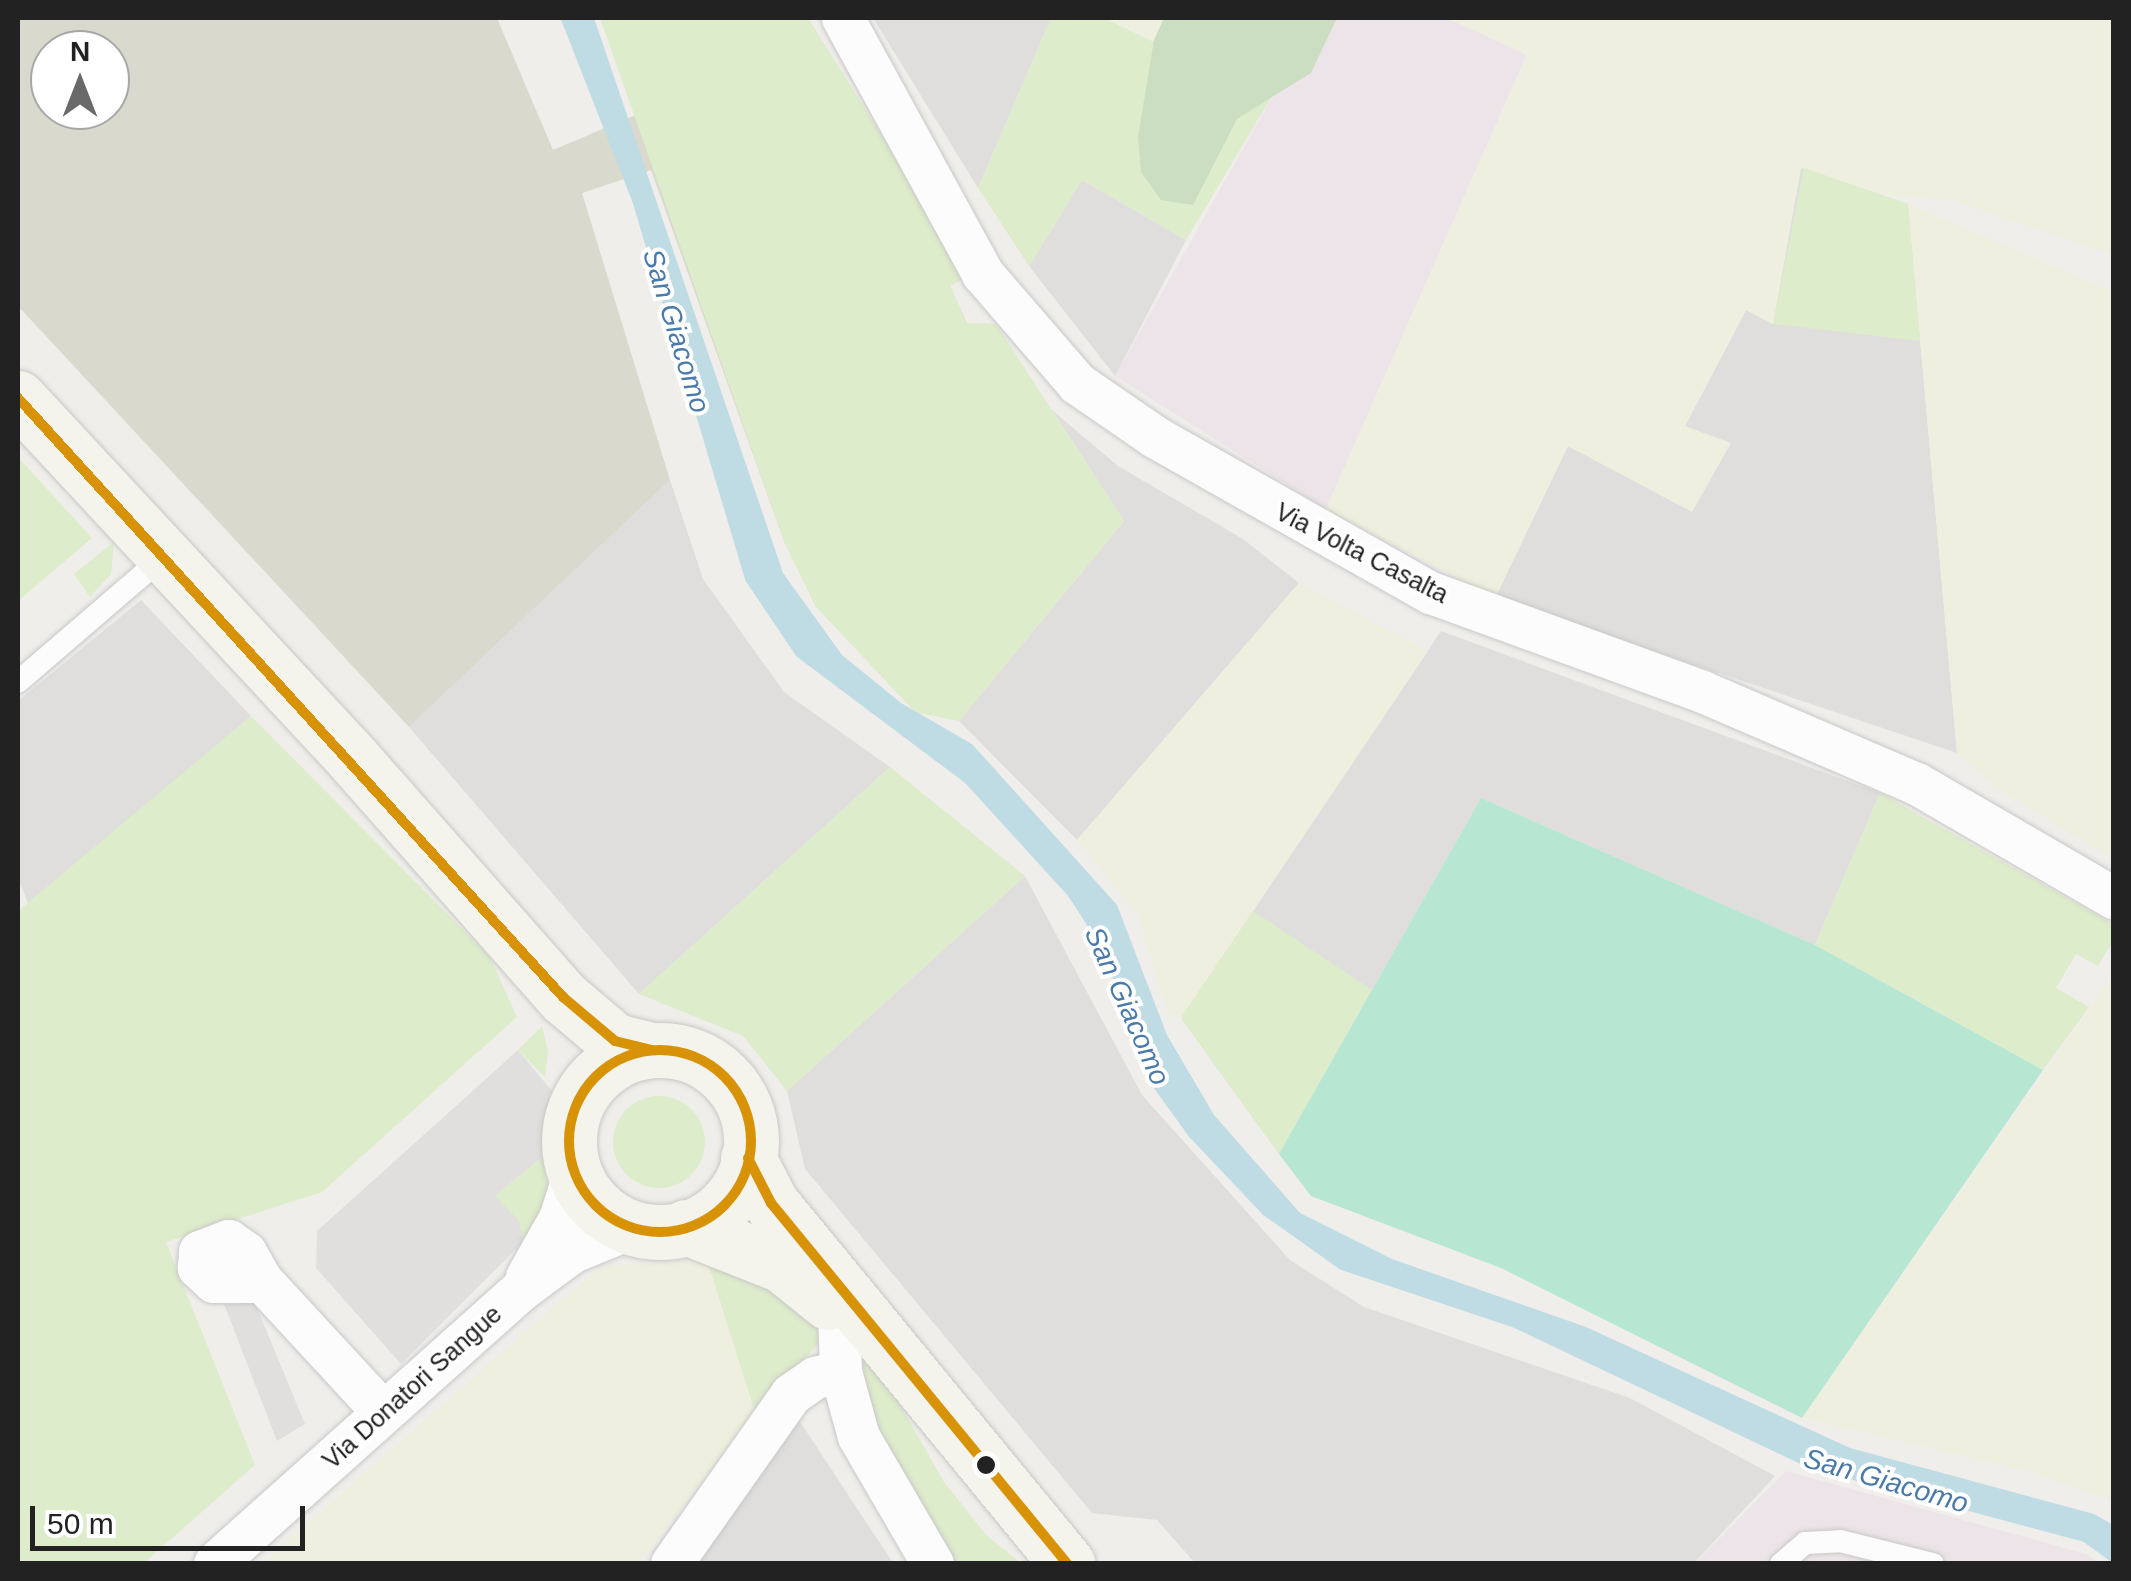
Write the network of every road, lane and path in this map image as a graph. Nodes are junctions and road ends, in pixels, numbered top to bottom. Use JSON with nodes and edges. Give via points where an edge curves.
{"nodes":[{"id":1,"x":843,"y":18,"type":"edge"},
{"id":2,"x":18,"y":398,"type":"edge"},
{"id":3,"x":161,"y":559,"type":"junction"},
{"id":4,"x":18,"y":682,"type":"edge"},
{"id":5,"x":2114,"y":898,"type":"edge"},
{"id":6,"x":562,"y":998,"type":"junction"},
{"id":7,"x":651,"y":1050,"type":"junction"},
{"id":8,"x":576,"y":1103,"type":"junction"},
{"id":9,"x":748,"y":1158,"type":"junction"},
{"id":10,"x":575,"y":1172,"type":"junction"},
{"id":11,"x":660,"y":1227,"type":"junction"},
{"id":12,"x":263,"y":1282,"type":"dead end"},
{"id":13,"x":520,"y":1291,"type":"junction"},
{"id":14,"x":839,"y":1310,"type":"junction"},
{"id":15,"x":912,"y":1369,"type":"junction"},
{"id":16,"x":842,"y":1372,"type":"junction"},
{"id":17,"x":384,"y":1412,"type":"junction"},
{"id":18,"x":215,"y":1564,"type":"edge"},
{"id":19,"x":672,"y":1564,"type":"edge"},
{"id":20,"x":934,"y":1564,"type":"edge"},
{"id":21,"x":1068,"y":1564,"type":"edge"},
{"id":22,"x":1780,"y":1564,"type":"edge"},
{"id":23,"x":1933,"y":1564,"type":"edge"}],
"edges":[{"from":1,"to":5,"type":"street","name":"Via Volta Casalta","via":[[983,274],[1078,384],[1108,406],[1432,593],[1703,692],[1917,784]]},
{"from":2,"to":3,"type":"street"},
{"from":3,"to":4,"type":"lane"},
{"from":3,"to":6,"type":"street","via":[[355,761]]},
{"from":6,"to":7,"type":"street","via":[[615,1041]]},
{"from":6,"to":8,"type":"street"},
{"from":7,"to":8,"type":"street","via":[[599,1073]]},
{"from":7,"to":9,"type":"street","via":[[691,1054],[736,1090],[748,1116]]},
{"from":8,"to":10,"type":"street","via":[[568,1133]]},
{"from":9,"to":11,"type":"street","via":[[730,1198]]},
{"from":9,"to":15,"type":"street","via":[[772,1202]]},
{"from":10,"to":11,"type":"street","via":[[596,1206]]},
{"from":10,"to":13,"type":"street","name":"Via Donatori Sangue","via":[[560,1219]]},
{"from":11,"to":13,"type":"street","name":"Via Donatori Sangue","via":[[573,1252]]},
{"from":11,"to":14,"type":"street","via":[[782,1265]]},
{"from":12,"to":17,"type":"street"},
{"from":13,"to":17,"type":"street","name":"Via Donatori Sangue"},
{"from":14,"to":15,"type":"street"},
{"from":14,"to":16,"type":"street"},
{"from":15,"to":21,"type":"street"},
{"from":16,"to":19,"type":"street","via":[[815,1378],[791,1395]]},
{"from":16,"to":20,"type":"street","via":[[859,1436]]},
{"from":17,"to":18,"type":"street","name":"Via Donatori Sangue"},
{"from":22,"to":23,"type":"lane","via":[[1805,1543],[1840,1541]]}]}
